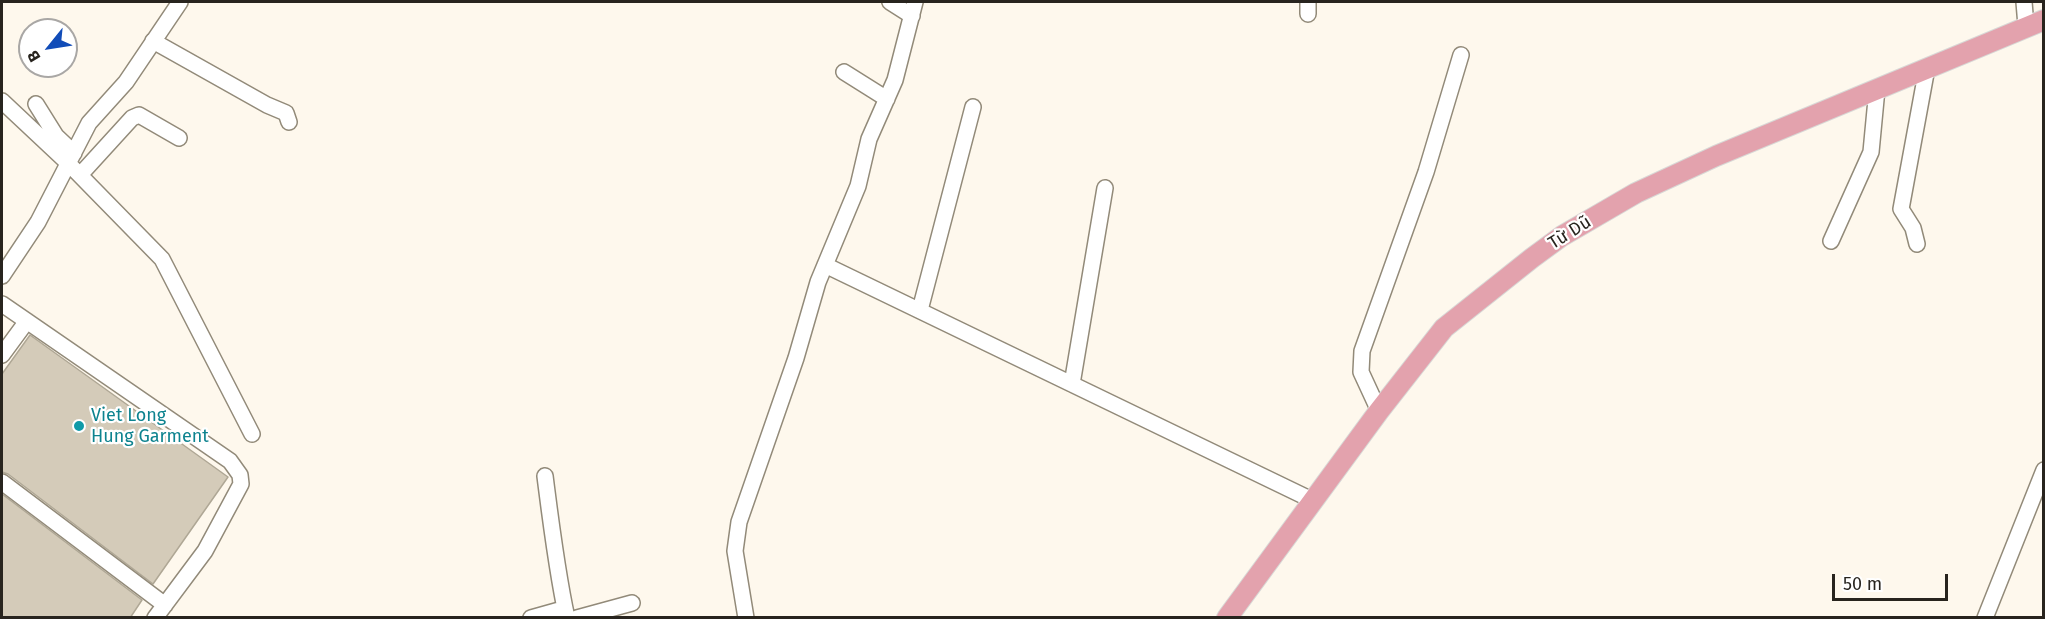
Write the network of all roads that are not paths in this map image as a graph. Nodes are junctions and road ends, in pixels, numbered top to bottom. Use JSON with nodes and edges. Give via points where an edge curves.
{"nodes":[{"id":1,"x":180,"y":2,"type":"edge"},
{"id":2,"x":890,"y":2,"type":"edge"},
{"id":3,"x":2024,"y":2,"type":"edge"},
{"id":4,"x":913,"y":8,"type":"edge"},
{"id":5,"x":2035,"y":23,"type":"edge"},
{"id":6,"x":153,"y":41,"type":"junction"},
{"id":7,"x":1461,"y":55,"type":"dead end"},
{"id":8,"x":1927,"y":68,"type":"junction"},
{"id":9,"x":844,"y":72,"type":"dead end"},
{"id":10,"x":1877,"y":89,"type":"junction"},
{"id":11,"x":887,"y":99,"type":"junction"},
{"id":12,"x":2,"y":101,"type":"edge"},
{"id":13,"x":36,"y":104,"type":"dead end"},
{"id":14,"x":972,"y":106,"type":"dead end"},
{"id":15,"x":289,"y":122,"type":"dead end"},
{"id":16,"x":179,"y":138,"type":"dead end"},
{"id":17,"x":66,"y":149,"type":"junction"},
{"id":18,"x":80,"y":175,"type":"junction"},
{"id":19,"x":1105,"y":188,"type":"dead end"},
{"id":20,"x":1831,"y":241,"type":"dead end"},
{"id":21,"x":1917,"y":244,"type":"dead end"},
{"id":22,"x":825,"y":265,"type":"junction"},
{"id":23,"x":2,"y":276,"type":"edge"},
{"id":24,"x":2,"y":304,"type":"edge"},
{"id":25,"x":920,"y":310,"type":"junction"},
{"id":26,"x":27,"y":321,"type":"junction"},
{"id":27,"x":2,"y":355,"type":"edge"},
{"id":28,"x":1072,"y":384,"type":"junction"},
{"id":29,"x":1379,"y":411,"type":"junction"},
{"id":30,"x":252,"y":434,"type":"dead end"},
{"id":31,"x":2043,"y":470,"type":"edge"},
{"id":32,"x":545,"y":476,"type":"dead end"},
{"id":33,"x":2,"y":482,"type":"edge"},
{"id":34,"x":1314,"y":501,"type":"junction"},
{"id":35,"x":632,"y":603,"type":"dead end"},
{"id":36,"x":165,"y":605,"type":"junction"},
{"id":37,"x":565,"y":613,"type":"edge"},
{"id":38,"x":155,"y":618,"type":"edge"},
{"id":39,"x":531,"y":618,"type":"edge"},
{"id":40,"x":577,"y":618,"type":"edge"},
{"id":41,"x":747,"y":618,"type":"edge"},
{"id":42,"x":1227,"y":618,"type":"edge"},
{"id":43,"x":1985,"y":618,"type":"edge"}],
"edges":[{"from":1,"to":6,"type":"street"},
{"from":2,"to":4,"type":"street"},
{"from":3,"to":5,"type":"street"},
{"from":4,"to":11,"type":"street"},
{"from":5,"to":8,"type":"main road","name":"Từ Dũ"},
{"from":6,"to":15,"type":"street","via":[[286,113]]},
{"from":6,"to":17,"type":"street","via":[[126,82]]},
{"from":7,"to":29,"type":"street","via":[[1426,172],[1362,351],[1363,378]]},
{"from":8,"to":10,"type":"main road","name":"Từ Dũ"},
{"from":8,"to":21,"type":"street","via":[[1901,209],[1913,228]]},
{"from":9,"to":11,"type":"street"},
{"from":10,"to":20,"type":"street","via":[[1871,152]]},
{"from":10,"to":29,"type":"main road","name":"Từ Dũ","via":[[1636,193],[1562,236],[1444,328]]},
{"from":11,"to":22,"type":"street","via":[[869,139],[850,208]]},
{"from":12,"to":17,"type":"street"},
{"from":13,"to":17,"type":"street"},
{"from":14,"to":25,"type":"street"},
{"from":16,"to":18,"type":"street","via":[[140,115],[132,118]]},
{"from":17,"to":18,"type":"street"},
{"from":17,"to":23,"type":"street","via":[[38,222]]},
{"from":18,"to":30,"type":"street","via":[[162,259]]},
{"from":19,"to":28,"type":"street"},
{"from":22,"to":25,"type":"street"},
{"from":22,"to":41,"type":"street","via":[[739,522],[735,551]]},
{"from":24,"to":26,"type":"street"},
{"from":25,"to":28,"type":"street"},
{"from":26,"to":27,"type":"street"},
{"from":26,"to":36,"type":"street","via":[[230,461],[240,475],[241,484],[205,551]]},
{"from":28,"to":34,"type":"street"},
{"from":29,"to":34,"type":"main road","name":"Từ Dũ"},
{"from":31,"to":43,"type":"street"},
{"from":32,"to":37,"type":"street"},
{"from":33,"to":36,"type":"street"},
{"from":34,"to":42,"type":"main road","name":"Từ Dũ"},
{"from":35,"to":40,"type":"street"},
{"from":36,"to":38,"type":"street"},
{"from":37,"to":39,"type":"street"}]}
